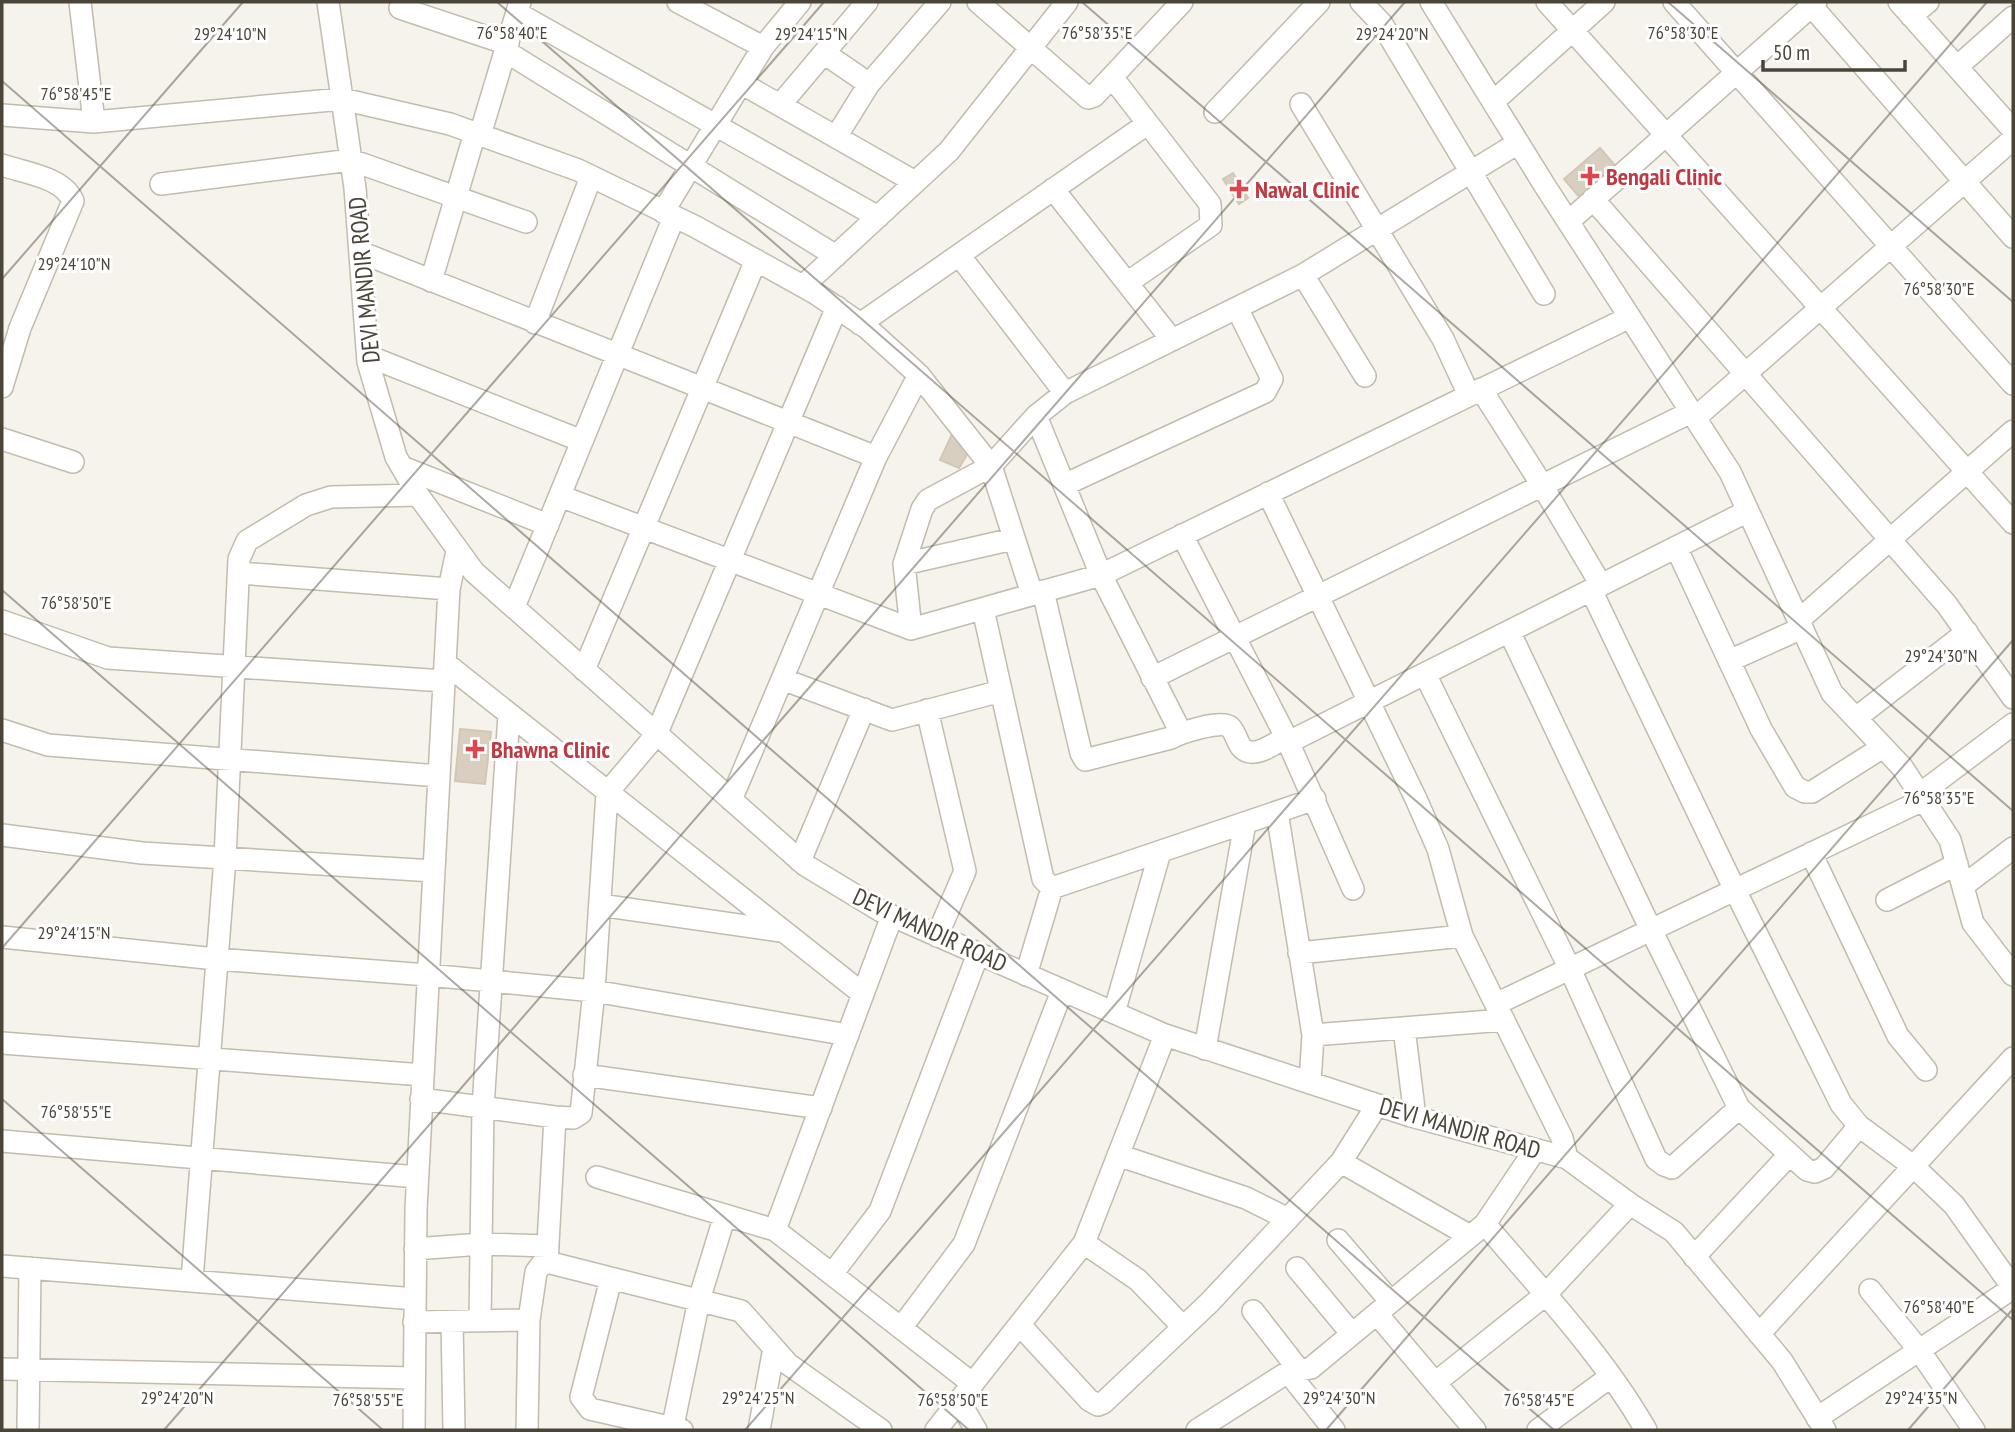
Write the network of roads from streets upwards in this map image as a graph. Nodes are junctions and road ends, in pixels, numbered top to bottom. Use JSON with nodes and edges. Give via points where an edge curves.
{"nodes":[{"id":1,"x":80,"y":2,"type":"edge"},
{"id":2,"x":328,"y":2,"type":"edge"},
{"id":3,"x":678,"y":2,"type":"edge"},
{"id":4,"x":800,"y":2,"type":"edge"},
{"id":5,"x":867,"y":2,"type":"edge"},
{"id":6,"x":940,"y":2,"type":"edge"},
{"id":7,"x":978,"y":2,"type":"edge"},
{"id":8,"x":1067,"y":2,"type":"edge"},
{"id":9,"x":1182,"y":2,"type":"edge"},
{"id":10,"x":1320,"y":2,"type":"edge"},
{"id":11,"x":1360,"y":2,"type":"edge"},
{"id":12,"x":1430,"y":2,"type":"edge"},
{"id":13,"x":1547,"y":2,"type":"edge"},
{"id":14,"x":1604,"y":2,"type":"edge"},
{"id":15,"x":1674,"y":2,"type":"edge"},
{"id":16,"x":1812,"y":3,"type":"edge"},
{"id":17,"x":1913,"y":6,"type":"edge"},
{"id":18,"x":518,"y":7,"type":"edge"},
{"id":19,"x":400,"y":8,"type":"dead end"},
{"id":20,"x":2013,"y":17,"type":"edge"},
{"id":21,"x":1573,"y":30,"type":"junction"},
{"id":22,"x":763,"y":47,"type":"junction"},
{"id":23,"x":1030,"y":47,"type":"junction"},
{"id":24,"x":506,"y":48,"type":"junction"},
{"id":25,"x":824,"y":52,"type":"junction"},
{"id":26,"x":1957,"y":67,"type":"junction"},
{"id":27,"x":1737,"y":72,"type":"junction"},
{"id":28,"x":1112,"y":77,"type":"junction"},
{"id":29,"x":741,"y":83,"type":"junction"},
{"id":30,"x":869,"y":85,"type":"junction"},
{"id":31,"x":342,"y":99,"type":"junction"},
{"id":32,"x":1493,"y":102,"type":"junction"},
{"id":33,"x":1301,"y":104,"type":"dead end"},
{"id":34,"x":780,"y":105,"type":"junction"},
{"id":35,"x":1215,"y":112,"type":"dead end"},
{"id":36,"x":2,"y":115,"type":"edge"},
{"id":37,"x":94,"y":122,"type":"junction"},
{"id":38,"x":1147,"y":124,"type":"junction"},
{"id":39,"x":716,"y":125,"type":"junction"},
{"id":40,"x":2013,"y":130,"type":"edge"},
{"id":41,"x":478,"y":134,"type":"junction"},
{"id":42,"x":1665,"y":135,"type":"junction"},
{"id":43,"x":836,"y":137,"type":"junction"},
{"id":44,"x":2013,"y":139,"type":"edge"},
{"id":45,"x":1518,"y":143,"type":"junction"},
{"id":46,"x":351,"y":160,"type":"junction"},
{"id":47,"x":2,"y":166,"type":"edge"},
{"id":48,"x":691,"y":166,"type":"junction"},
{"id":49,"x":1470,"y":172,"type":"junction"},
{"id":50,"x":591,"y":177,"type":"junction"},
{"id":51,"x":1965,"y":181,"type":"junction"},
{"id":52,"x":915,"y":182,"type":"junction"},
{"id":53,"x":161,"y":184,"type":"dead end"},
{"id":54,"x":1053,"y":189,"type":"junction"},
{"id":55,"x":456,"y":197,"type":"junction"},
{"id":56,"x":1593,"y":199,"type":"junction"},
{"id":57,"x":669,"y":214,"type":"junction"},
{"id":58,"x":878,"y":217,"type":"junction"},
{"id":59,"x":526,"y":222,"type":"dead end"},
{"id":60,"x":1568,"y":222,"type":"junction"},
{"id":61,"x":1377,"y":230,"type":"junction"},
{"id":62,"x":2013,"y":237,"type":"edge"},
{"id":63,"x":1891,"y":246,"type":"junction"},
{"id":64,"x":360,"y":252,"type":"junction"},
{"id":65,"x":959,"y":255,"type":"junction"},
{"id":66,"x":836,"y":256,"type":"junction"},
{"id":67,"x":755,"y":260,"type":"junction"},
{"id":68,"x":1303,"y":275,"type":"junction"},
{"id":69,"x":431,"y":281,"type":"junction"},
{"id":70,"x":1127,"y":283,"type":"junction"},
{"id":71,"x":803,"y":286,"type":"junction"},
{"id":72,"x":1544,"y":294,"type":"dead end"},
{"id":73,"x":837,"y":307,"type":"junction"},
{"id":74,"x":1237,"y":308,"type":"junction"},
{"id":75,"x":1820,"y":308,"type":"junction"},
{"id":76,"x":1630,"y":317,"type":"junction"},
{"id":77,"x":535,"y":323,"type":"junction"},
{"id":78,"x":860,"y":324,"type":"junction"},
{"id":79,"x":1172,"y":340,"type":"junction"},
{"id":80,"x":618,"y":355,"type":"junction"},
{"id":81,"x":368,"y":356,"type":"junction"},
{"id":82,"x":1746,"y":374,"type":"junction"},
{"id":83,"x":919,"y":375,"type":"junction"},
{"id":84,"x":1365,"y":376,"type":"dead end"},
{"id":85,"x":2013,"y":384,"type":"edge"},
{"id":86,"x":2,"y":387,"type":"edge"},
{"id":87,"x":702,"y":388,"type":"junction"},
{"id":88,"x":1475,"y":392,"type":"junction"},
{"id":89,"x":1065,"y":393,"type":"junction"},
{"id":90,"x":1693,"y":415,"type":"junction"},
{"id":91,"x":1036,"y":416,"type":"junction"},
{"id":92,"x":788,"y":422,"type":"junction"},
{"id":93,"x":2013,"y":431,"type":"edge"},
{"id":94,"x":2,"y":439,"type":"edge"},
{"id":95,"x":582,"y":441,"type":"junction"},
{"id":96,"x":876,"y":457,"type":"junction"},
{"id":97,"x":73,"y":462,"type":"dead end"},
{"id":98,"x":991,"y":466,"type":"junction"},
{"id":99,"x":402,"y":467,"type":"junction"},
{"id":100,"x":1967,"y":472,"type":"junction"},
{"id":101,"x":1065,"y":485,"type":"junction"},
{"id":102,"x":1542,"y":485,"type":"junction"},
{"id":103,"x":1268,"y":493,"type":"junction"},
{"id":104,"x":418,"y":495,"type":"junction"},
{"id":105,"x":560,"y":496,"type":"junction"},
{"id":106,"x":1748,"y":511,"type":"junction"},
{"id":107,"x":2013,"y":523,"type":"edge"},
{"id":108,"x":548,"y":525,"type":"junction"},
{"id":109,"x":643,"y":528,"type":"junction"},
{"id":110,"x":1182,"y":535,"type":"junction"},
{"id":111,"x":1013,"y":539,"type":"junction"},
{"id":112,"x":1890,"y":540,"type":"junction"},
{"id":113,"x":1676,"y":547,"type":"junction"},
{"id":114,"x":457,"y":551,"type":"junction"},
{"id":115,"x":730,"y":561,"type":"junction"},
{"id":116,"x":904,"y":565,"type":"junction"},
{"id":117,"x":239,"y":573,"type":"junction"},
{"id":118,"x":1101,"y":575,"type":"junction"},
{"id":119,"x":1596,"y":587,"type":"junction"},
{"id":120,"x":449,"y":589,"type":"junction"},
{"id":121,"x":1037,"y":593,"type":"junction"},
{"id":122,"x":818,"y":594,"type":"junction"},
{"id":123,"x":1317,"y":596,"type":"junction"},
{"id":124,"x":514,"y":607,"type":"junction"},
{"id":125,"x":983,"y":608,"type":"junction"},
{"id":126,"x":2,"y":621,"type":"edge"},
{"id":127,"x":1800,"y":624,"type":"junction"},
{"id":128,"x":912,"y":629,"type":"junction"},
{"id":129,"x":1509,"y":631,"type":"junction"},
{"id":130,"x":1967,"y":632,"type":"junction"},
{"id":131,"x":1235,"y":636,"type":"junction"},
{"id":132,"x":1729,"y":661,"type":"junction"},
{"id":133,"x":235,"y":667,"type":"junction"},
{"id":134,"x":584,"y":670,"type":"junction"},
{"id":135,"x":444,"y":672,"type":"junction"},
{"id":136,"x":1425,"y":674,"type":"junction"},
{"id":137,"x":1152,"y":678,"type":"junction"},
{"id":138,"x":782,"y":679,"type":"junction"},
{"id":139,"x":1001,"y":691,"type":"junction"},
{"id":140,"x":2013,"y":698,"type":"edge"},
{"id":141,"x":1369,"y":702,"type":"junction"},
{"id":142,"x":864,"y":709,"type":"junction"},
{"id":143,"x":928,"y":710,"type":"junction"},
{"id":144,"x":509,"y":715,"type":"junction"},
{"id":145,"x":1856,"y":718,"type":"junction"},
{"id":146,"x":2013,"y":724,"type":"edge"},
{"id":147,"x":2,"y":730,"type":"edge"},
{"id":148,"x":1181,"y":733,"type":"junction"},
{"id":149,"x":656,"y":735,"type":"junction"},
{"id":150,"x":1287,"y":740,"type":"junction"},
{"id":151,"x":1884,"y":747,"type":"junction"},
{"id":152,"x":230,"y":761,"type":"junction"},
{"id":153,"x":439,"y":776,"type":"junction"},
{"id":154,"x":607,"y":793,"type":"junction"},
{"id":155,"x":1922,"y":797,"type":"junction"},
{"id":156,"x":1315,"y":799,"type":"junction"},
{"id":157,"x":731,"y":800,"type":"junction"},
{"id":158,"x":1277,"y":812,"type":"junction"},
{"id":159,"x":1245,"y":823,"type":"junction"},
{"id":160,"x":2,"y":835,"type":"edge"},
{"id":161,"x":2013,"y":848,"type":"edge"},
{"id":162,"x":1160,"y":852,"type":"junction"},
{"id":163,"x":1811,"y":853,"type":"junction"},
{"id":164,"x":225,"y":858,"type":"junction"},
{"id":165,"x":800,"y":861,"type":"junction"},
{"id":166,"x":1957,"y":864,"type":"junction"},
{"id":167,"x":434,"y":871,"type":"junction"},
{"id":168,"x":1963,"y":886,"type":"junction"},
{"id":169,"x":1052,"y":888,"type":"junction"},
{"id":170,"x":1353,"y":889,"type":"dead end"},
{"id":171,"x":1735,"y":890,"type":"junction"},
{"id":172,"x":1887,"y":900,"type":"dead end"},
{"id":173,"x":600,"y":905,"type":"junction"},
{"id":174,"x":892,"y":916,"type":"junction"},
{"id":175,"x":1651,"y":930,"type":"junction"},
{"id":176,"x":783,"y":931,"type":"junction"},
{"id":177,"x":937,"y":936,"type":"junction"},
{"id":178,"x":1462,"y":936,"type":"junction"},
{"id":179,"x":2,"y":937,"type":"edge"},
{"id":180,"x":1299,"y":953,"type":"junction"},
{"id":181,"x":978,"y":954,"type":"junction"},
{"id":182,"x":216,"y":960,"type":"junction"},
{"id":183,"x":1570,"y":969,"type":"junction"},
{"id":184,"x":2013,"y":974,"type":"edge"},
{"id":185,"x":428,"y":975,"type":"junction"},
{"id":186,"x":1027,"y":975,"type":"junction"},
{"id":187,"x":491,"y":981,"type":"junction"},
{"id":188,"x":1062,"y":990,"type":"junction"},
{"id":189,"x":594,"y":991,"type":"junction"},
{"id":190,"x":863,"y":993,"type":"junction"},
{"id":191,"x":1500,"y":1012,"type":"junction"},
{"id":192,"x":1115,"y":1013,"type":"junction"},
{"id":193,"x":1404,"y":1028,"type":"junction"},
{"id":194,"x":848,"y":1035,"type":"junction"},
{"id":195,"x":1165,"y":1035,"type":"junction"},
{"id":196,"x":1313,"y":1035,"type":"junction"},
{"id":197,"x":2,"y":1043,"type":"edge"},
{"id":198,"x":1205,"y":1048,"type":"junction"},
{"id":199,"x":209,"y":1058,"type":"junction"},
{"id":200,"x":2013,"y":1058,"type":"edge"},
{"id":201,"x":1926,"y":1070,"type":"dead end"},
{"id":202,"x":423,"y":1075,"type":"junction"},
{"id":203,"x":584,"y":1075,"type":"junction"},
{"id":204,"x":1310,"y":1083,"type":"junction"},
{"id":205,"x":421,"y":1099,"type":"junction"},
{"id":206,"x":1377,"y":1105,"type":"junction"},
{"id":207,"x":483,"y":1107,"type":"junction"},
{"id":208,"x":821,"y":1108,"type":"junction"},
{"id":209,"x":1739,"y":1108,"type":"junction"},
{"id":210,"x":555,"y":1117,"type":"junction"},
{"id":211,"x":1415,"y":1118,"type":"junction"},
{"id":212,"x":1858,"y":1126,"type":"junction"},
{"id":213,"x":2,"y":1141,"type":"edge"},
{"id":214,"x":1535,"y":1150,"type":"junction"},
{"id":215,"x":1118,"y":1155,"type":"junction"},
{"id":216,"x":1789,"y":1155,"type":"junction"},
{"id":217,"x":201,"y":1158,"type":"junction"},
{"id":218,"x":1567,"y":1158,"type":"junction"},
{"id":219,"x":1341,"y":1163,"type":"junction"},
{"id":220,"x":1913,"y":1166,"type":"junction"},
{"id":221,"x":417,"y":1177,"type":"junction"},
{"id":222,"x":597,"y":1177,"type":"dead end"},
{"id":223,"x":1630,"y":1204,"type":"junction"},
{"id":224,"x":725,"y":1215,"type":"junction"},
{"id":225,"x":1288,"y":1219,"type":"junction"},
{"id":226,"x":775,"y":1230,"type":"junction"},
{"id":227,"x":1478,"y":1230,"type":"junction"},
{"id":228,"x":1338,"y":1240,"type":"dead end"},
{"id":229,"x":1084,"y":1243,"type":"junction"},
{"id":230,"x":481,"y":1244,"type":"junction"},
{"id":231,"x":415,"y":1249,"type":"junction"},
{"id":232,"x":547,"y":1254,"type":"junction"},
{"id":233,"x":1694,"y":1256,"type":"junction"},
{"id":234,"x":2,"y":1266,"type":"edge"},
{"id":235,"x":30,"y":1268,"type":"junction"},
{"id":236,"x":1297,"y":1268,"type":"dead end"},
{"id":237,"x":832,"y":1274,"type":"junction"},
{"id":238,"x":611,"y":1279,"type":"junction"},
{"id":239,"x":192,"y":1280,"type":"junction"},
{"id":240,"x":2013,"y":1288,"type":"edge"},
{"id":241,"x":1870,"y":1290,"type":"dead end"},
{"id":242,"x":1545,"y":1295,"type":"junction"},
{"id":243,"x":415,"y":1299,"type":"junction"},
{"id":244,"x":699,"y":1300,"type":"junction"},
{"id":245,"x":1384,"y":1308,"type":"junction"},
{"id":246,"x":1253,"y":1311,"type":"dead end"},
{"id":247,"x":529,"y":1320,"type":"junction"},
{"id":248,"x":481,"y":1321,"type":"junction"},
{"id":249,"x":414,"y":1322,"type":"junction"},
{"id":250,"x":452,"y":1322,"type":"junction"},
{"id":251,"x":1020,"y":1325,"type":"junction"},
{"id":252,"x":1184,"y":1327,"type":"junction"},
{"id":253,"x":901,"y":1328,"type":"junction"},
{"id":254,"x":1352,"y":1334,"type":"junction"},
{"id":255,"x":1759,"y":1334,"type":"junction"},
{"id":256,"x":774,"y":1348,"type":"junction"},
{"id":257,"x":1919,"y":1350,"type":"junction"},
{"id":258,"x":2,"y":1369,"type":"edge"},
{"id":259,"x":29,"y":1370,"type":"junction"},
{"id":260,"x":1294,"y":1371,"type":"junction"},
{"id":261,"x":1611,"y":1377,"type":"junction"},
{"id":262,"x":414,"y":1378,"type":"junction"},
{"id":263,"x":1435,"y":1383,"type":"junction"},
{"id":264,"x":973,"y":1384,"type":"junction"},
{"id":265,"x":959,"y":1401,"type":"junction"},
{"id":266,"x":1821,"y":1424,"type":"edge"},
{"id":267,"x":28,"y":1430,"type":"edge"},
{"id":268,"x":414,"y":1430,"type":"edge"},
{"id":269,"x":454,"y":1430,"type":"edge"},
{"id":270,"x":527,"y":1430,"type":"edge"},
{"id":271,"x":675,"y":1430,"type":"edge"},
{"id":272,"x":759,"y":1430,"type":"edge"},
{"id":273,"x":881,"y":1430,"type":"edge"},
{"id":274,"x":936,"y":1430,"type":"edge"},
{"id":275,"x":976,"y":1430,"type":"edge"},
{"id":276,"x":1198,"y":1430,"type":"edge"},
{"id":277,"x":1334,"y":1430,"type":"edge"},
{"id":278,"x":1475,"y":1430,"type":"edge"},
{"id":279,"x":1538,"y":1430,"type":"edge"},
{"id":280,"x":1646,"y":1430,"type":"edge"},
{"id":281,"x":1974,"y":1430,"type":"edge"}],
"edges":[{"from":1,"to":37,"type":"street"},
{"from":2,"to":31,"type":"street","name":"DEVI MANDIR ROAD"},
{"from":3,"to":22,"type":"street"},
{"from":4,"to":22,"type":"street"},
{"from":5,"to":25,"type":"street"},
{"from":6,"to":30,"type":"street"},
{"from":7,"to":23,"type":"street"},
{"from":8,"to":23,"type":"street"},
{"from":9,"to":28,"type":"street"},
{"from":10,"to":35,"type":"street"},
{"from":11,"to":49,"type":"street","via":[[1382,24]]},
{"from":12,"to":32,"type":"street"},
{"from":13,"to":21,"type":"street"},
{"from":14,"to":21,"type":"street"},
{"from":15,"to":27,"type":"street"},
{"from":16,"to":27,"type":"street"},
{"from":16,"to":51,"type":"street"},
{"from":17,"to":26,"type":"street"},
{"from":18,"to":24,"type":"street"},
{"from":18,"to":39,"type":"street"},
{"from":19,"to":24,"type":"street"},
{"from":20,"to":26,"type":"street"},
{"from":21,"to":32,"type":"street"},
{"from":21,"to":42,"type":"street"},
{"from":22,"to":29,"type":"street"},
{"from":23,"to":28,"type":"street","via":[[1087,98]]},
{"from":23,"to":52,"type":"street","via":[[949,151]]},
{"from":24,"to":41,"type":"street"},
{"from":24,"to":48,"type":"street"},
{"from":25,"to":30,"type":"street"},
{"from":25,"to":34,"type":"street"},
{"from":26,"to":40,"type":"street"},
{"from":27,"to":42,"type":"street"},
{"from":27,"to":63,"type":"street"},
{"from":28,"to":38,"type":"street"},
{"from":29,"to":34,"type":"street"},
{"from":29,"to":39,"type":"street"},
{"from":30,"to":43,"type":"street"},
{"from":31,"to":37,"type":"street"},
{"from":31,"to":41,"type":"street"},
{"from":31,"to":46,"type":"street","name":"DEVI MANDIR ROAD"},
{"from":32,"to":45,"type":"street"},
{"from":33,"to":61,"type":"street"},
{"from":34,"to":43,"type":"street"},
{"from":36,"to":37,"type":"street"},
{"from":38,"to":54,"type":"street"},
{"from":38,"to":70,"type":"street","via":[[1210,204],[1211,225]]},
{"from":39,"to":48,"type":"street"},
{"from":39,"to":58,"type":"street"},
{"from":41,"to":50,"type":"street"},
{"from":41,"to":55,"type":"street"},
{"from":42,"to":56,"type":"street"},
{"from":42,"to":75,"type":"street"},
{"from":43,"to":52,"type":"street"},
{"from":44,"to":51,"type":"street"},
{"from":45,"to":49,"type":"street"},
{"from":45,"to":60,"type":"street"},
{"from":46,"to":53,"type":"street"},
{"from":46,"to":55,"type":"street"},
{"from":46,"to":64,"type":"street","name":"DEVI MANDIR ROAD"},
{"from":47,"to":86,"type":"street","via":[[61,185],[73,201],[20,328]]},
{"from":48,"to":57,"type":"street"},
{"from":48,"to":66,"type":"street"},
{"from":49,"to":61,"type":"street"},
{"from":49,"to":72,"type":"street"},
{"from":50,"to":57,"type":"street"},
{"from":50,"to":77,"type":"street"},
{"from":51,"to":62,"type":"street"},
{"from":51,"to":63,"type":"street"},
{"from":52,"to":58,"type":"street"},
{"from":54,"to":65,"type":"street"},
{"from":54,"to":70,"type":"street"},
{"from":55,"to":59,"type":"street"},
{"from":55,"to":69,"type":"street"},
{"from":56,"to":60,"type":"street"},
{"from":56,"to":82,"type":"street"},
{"from":57,"to":67,"type":"street"},
{"from":57,"to":80,"type":"street"},
{"from":58,"to":66,"type":"street"},
{"from":60,"to":76,"type":"street"},
{"from":61,"to":68,"type":"street"},
{"from":61,"to":88,"type":"street"},
{"from":63,"to":75,"type":"street"},
{"from":63,"to":85,"type":"street"},
{"from":64,"to":69,"type":"street"},
{"from":64,"to":81,"type":"street","name":"DEVI MANDIR ROAD"},
{"from":65,"to":78,"type":"street"},
{"from":65,"to":89,"type":"street"},
{"from":66,"to":71,"type":"street"},
{"from":67,"to":71,"type":"street"},
{"from":67,"to":87,"type":"street"},
{"from":68,"to":74,"type":"street"},
{"from":68,"to":84,"type":"street"},
{"from":69,"to":77,"type":"street"},
{"from":70,"to":79,"type":"street"},
{"from":71,"to":73,"type":"street"},
{"from":73,"to":78,"type":"street"},
{"from":73,"to":92,"type":"street"},
{"from":74,"to":79,"type":"street"},
{"from":74,"to":101,"type":"street","via":[[1272,379],[1265,392]]},
{"from":75,"to":82,"type":"street"},
{"from":75,"to":100,"type":"street"},
{"from":76,"to":88,"type":"street"},
{"from":76,"to":90,"type":"street"},
{"from":77,"to":80,"type":"street"},
{"from":78,"to":83,"type":"street"},
{"from":79,"to":89,"type":"street"},
{"from":80,"to":87,"type":"street"},
{"from":80,"to":95,"type":"street"},
{"from":81,"to":95,"type":"street"},
{"from":81,"to":99,"type":"street","name":"DEVI MANDIR ROAD"},
{"from":82,"to":90,"type":"street"},
{"from":82,"to":112,"type":"street"},
{"from":83,"to":96,"type":"street"},
{"from":83,"to":98,"type":"street"},
{"from":87,"to":92,"type":"street"},
{"from":87,"to":109,"type":"street"},
{"from":88,"to":102,"type":"street"},
{"from":88,"to":103,"type":"street"},
{"from":89,"to":91,"type":"street"},
{"from":90,"to":102,"type":"street"},
{"from":90,"to":106,"type":"street","via":[[1730,472]]},
{"from":91,"to":98,"type":"street"},
{"from":91,"to":101,"type":"street"},
{"from":92,"to":96,"type":"street"},
{"from":92,"to":115,"type":"street"},
{"from":93,"to":100,"type":"street"},
{"from":94,"to":97,"type":"street"},
{"from":95,"to":105,"type":"street"},
{"from":96,"to":122,"type":"street"},
{"from":98,"to":111,"type":"street"},
{"from":98,"to":116,"type":"street","via":[[928,500]]},
{"from":99,"to":104,"type":"street","name":"DEVI MANDIR ROAD"},
{"from":99,"to":108,"type":"street"},
{"from":100,"to":107,"type":"street"},
{"from":100,"to":112,"type":"street"},
{"from":101,"to":118,"type":"street"},
{"from":102,"to":119,"type":"street"},
{"from":102,"to":123,"type":"street"},
{"from":103,"to":110,"type":"street"},
{"from":103,"to":123,"type":"street"},
{"from":104,"to":114,"type":"street","name":"DEVI MANDIR ROAD"},
{"from":104,"to":117,"type":"street","via":[[331,497],[306,505],[247,541]]},
{"from":105,"to":108,"type":"street"},
{"from":105,"to":109,"type":"street"},
{"from":106,"to":113,"type":"street"},
{"from":106,"to":127,"type":"street"},
{"from":108,"to":124,"type":"street"},
{"from":109,"to":115,"type":"street"},
{"from":109,"to":134,"type":"street"},
{"from":110,"to":118,"type":"street"},
{"from":110,"to":131,"type":"street"},
{"from":111,"to":116,"type":"street"},
{"from":111,"to":121,"type":"street"},
{"from":112,"to":127,"type":"street"},
{"from":112,"to":130,"type":"street"},
{"from":113,"to":119,"type":"street"},
{"from":113,"to":132,"type":"street"},
{"from":114,"to":120,"type":"street"},
{"from":114,"to":124,"type":"street","name":"DEVI MANDIR ROAD"},
{"from":115,"to":122,"type":"street"},
{"from":115,"to":149,"type":"street"},
{"from":116,"to":128,"type":"street"},
{"from":117,"to":120,"type":"street"},
{"from":117,"to":133,"type":"street"},
{"from":118,"to":121,"type":"street"},
{"from":118,"to":137,"type":"street"},
{"from":119,"to":129,"type":"street"},
{"from":119,"to":171,"type":"street"},
{"from":120,"to":135,"type":"street"},
{"from":121,"to":125,"type":"street"},
{"from":121,"to":148,"type":"street","via":[[1085,760]]},
{"from":122,"to":128,"type":"street"},
{"from":122,"to":138,"type":"street"},
{"from":123,"to":131,"type":"street"},
{"from":123,"to":141,"type":"street"},
{"from":124,"to":134,"type":"street","name":"DEVI MANDIR ROAD"},
{"from":125,"to":128,"type":"street"},
{"from":125,"to":139,"type":"street"},
{"from":126,"to":133,"type":"street","via":[[108,658]]},
{"from":127,"to":132,"type":"street"},
{"from":127,"to":145,"type":"street","via":[[1832,693]]},
{"from":129,"to":136,"type":"street"},
{"from":129,"to":175,"type":"street"},
{"from":130,"to":140,"type":"street"},
{"from":130,"to":145,"type":"street"},
{"from":131,"to":137,"type":"street"},
{"from":131,"to":150,"type":"street"},
{"from":132,"to":151,"type":"street","via":[[1795,787],[1812,792]]},
{"from":133,"to":135,"type":"street"},
{"from":133,"to":152,"type":"street"},
{"from":134,"to":149,"type":"street","name":"DEVI MANDIR ROAD"},
{"from":135,"to":144,"type":"street"},
{"from":135,"to":153,"type":"street"},
{"from":136,"to":141,"type":"street"},
{"from":136,"to":183,"type":"street"},
{"from":137,"to":148,"type":"street"},
{"from":138,"to":142,"type":"street"},
{"from":138,"to":157,"type":"street"},
{"from":139,"to":143,"type":"street"},
{"from":139,"to":169,"type":"street","via":[[1043,880]]},
{"from":141,"to":150,"type":"street"},
{"from":141,"to":178,"type":"street","via":[[1438,849]]},
{"from":142,"to":143,"type":"street","via":[[892,720]]},
{"from":142,"to":165,"type":"street"},
{"from":143,"to":177,"type":"street","via":[[965,871]]},
{"from":144,"to":154,"type":"street"},
{"from":144,"to":187,"type":"street"},
{"from":145,"to":151,"type":"street"},
{"from":146,"to":155,"type":"street"},
{"from":147,"to":152,"type":"street","via":[[48,746]]},
{"from":148,"to":150,"type":"street","via":[[1224,724],[1248,752]]},
{"from":149,"to":154,"type":"street"},
{"from":149,"to":157,"type":"street","name":"DEVI MANDIR ROAD"},
{"from":150,"to":156,"type":"street"},
{"from":151,"to":155,"type":"street"},
{"from":152,"to":153,"type":"street"},
{"from":152,"to":164,"type":"street"},
{"from":153,"to":167,"type":"street"},
{"from":154,"to":173,"type":"street"},
{"from":154,"to":176,"type":"street"},
{"from":155,"to":163,"type":"street"},
{"from":155,"to":166,"type":"street","via":[[1950,840]]},
{"from":156,"to":158,"type":"street"},
{"from":156,"to":170,"type":"street"},
{"from":157,"to":165,"type":"street","name":"DEVI MANDIR ROAD"},
{"from":158,"to":159,"type":"street"},
{"from":158,"to":180,"type":"street"},
{"from":159,"to":162,"type":"street"},
{"from":159,"to":198,"type":"street"},
{"from":160,"to":164,"type":"street","via":[[142,853]]},
{"from":161,"to":168,"type":"street"},
{"from":162,"to":169,"type":"street"},
{"from":162,"to":192,"type":"street"},
{"from":163,"to":171,"type":"street"},
{"from":163,"to":201,"type":"street","via":[[1898,1036]]},
{"from":164,"to":167,"type":"street"},
{"from":164,"to":182,"type":"street"},
{"from":165,"to":174,"type":"street","name":"DEVI MANDIR ROAD"},
{"from":166,"to":168,"type":"street"},
{"from":166,"to":172,"type":"street"},
{"from":167,"to":185,"type":"street"},
{"from":168,"to":184,"type":"street","via":[[1973,923]]},
{"from":169,"to":186,"type":"street"},
{"from":171,"to":175,"type":"street"},
{"from":171,"to":212,"type":"street","via":[[1841,1104]]},
{"from":173,"to":176,"type":"street"},
{"from":173,"to":189,"type":"street"},
{"from":174,"to":177,"type":"street","name":"DEVI MANDIR ROAD"},
{"from":174,"to":190,"type":"street"},
{"from":175,"to":183,"type":"street"},
{"from":175,"to":209,"type":"street"},
{"from":176,"to":190,"type":"street"},
{"from":177,"to":181,"type":"street","name":"DEVI MANDIR ROAD"},
{"from":178,"to":180,"type":"street"},
{"from":178,"to":191,"type":"street"},
{"from":179,"to":182,"type":"street"},
{"from":180,"to":196,"type":"street"},
{"from":181,"to":186,"type":"street","name":"DEVI MANDIR ROAD"},
{"from":181,"to":237,"type":"street","via":[[880,1211]]},
{"from":182,"to":185,"type":"street"},
{"from":182,"to":199,"type":"street"},
{"from":183,"to":191,"type":"street"},
{"from":183,"to":209,"type":"street","via":[[1656,1159],[1664,1166],[1672,1168]]},
{"from":185,"to":187,"type":"street"},
{"from":185,"to":202,"type":"street"},
{"from":186,"to":188,"type":"street","name":"DEVI MANDIR ROAD"},
{"from":187,"to":189,"type":"street"},
{"from":187,"to":207,"type":"street"},
{"from":188,"to":192,"type":"street","name":"DEVI MANDIR ROAD"},
{"from":188,"to":253,"type":"street","via":[[964,1244]]},
{"from":189,"to":194,"type":"street"},
{"from":189,"to":203,"type":"street"},
{"from":190,"to":194,"type":"street"},
{"from":191,"to":193,"type":"street"},
{"from":191,"to":218,"type":"street","via":[[1562,1138]]},
{"from":192,"to":195,"type":"street","name":"DEVI MANDIR ROAD"},
{"from":193,"to":196,"type":"street"},
{"from":193,"to":211,"type":"street"},
{"from":194,"to":208,"type":"street"},
{"from":195,"to":198,"type":"street","name":"DEVI MANDIR ROAD"},
{"from":195,"to":215,"type":"street"},
{"from":196,"to":204,"type":"street"},
{"from":197,"to":199,"type":"street"},
{"from":198,"to":204,"type":"street","name":"DEVI MANDIR ROAD"},
{"from":199,"to":202,"type":"street"},
{"from":199,"to":217,"type":"street"},
{"from":200,"to":220,"type":"street"},
{"from":202,"to":205,"type":"street"},
{"from":203,"to":208,"type":"street"},
{"from":203,"to":210,"type":"street","via":[[580,1113],[573,1118]]},
{"from":204,"to":206,"type":"street","name":"DEVI MANDIR ROAD"},
{"from":205,"to":207,"type":"street"},
{"from":205,"to":221,"type":"street"},
{"from":206,"to":211,"type":"street","name":"DEVI MANDIR ROAD"},
{"from":206,"to":219,"type":"street"},
{"from":207,"to":210,"type":"street"},
{"from":207,"to":230,"type":"street"},
{"from":208,"to":226,"type":"street"},
{"from":209,"to":216,"type":"street"},
{"from":210,"to":232,"type":"street"},
{"from":211,"to":214,"type":"street","name":"DEVI MANDIR ROAD"},
{"from":212,"to":216,"type":"street","via":[[1824,1168],[1815,1172]]},
{"from":212,"to":220,"type":"street"},
{"from":213,"to":217,"type":"street"},
{"from":214,"to":218,"type":"street","name":"DEVI MANDIR ROAD"},
{"from":214,"to":227,"type":"street"},
{"from":215,"to":225,"type":"street","via":[[1246,1198]]},
{"from":215,"to":229,"type":"street"},
{"from":216,"to":233,"type":"street"},
{"from":217,"to":221,"type":"street"},
{"from":217,"to":239,"type":"street"},
{"from":218,"to":223,"type":"street","name":"DEVI MANDIR ROAD"},
{"from":219,"to":225,"type":"street"},
{"from":219,"to":227,"type":"street"},
{"from":220,"to":240,"type":"street","via":[[1954,1205]]},
{"from":220,"to":255,"type":"street"},
{"from":221,"to":231,"type":"street"},
{"from":222,"to":224,"type":"street"},
{"from":223,"to":233,"type":"street","name":"DEVI MANDIR ROAD","via":[[1674,1232]]},
{"from":223,"to":242,"type":"street"},
{"from":224,"to":226,"type":"street"},
{"from":224,"to":244,"type":"street"},
{"from":225,"to":252,"type":"street"},
{"from":226,"to":237,"type":"street"},
{"from":227,"to":242,"type":"street"},
{"from":227,"to":245,"type":"street"},
{"from":228,"to":245,"type":"street"},
{"from":229,"to":251,"type":"street"},
{"from":229,"to":252,"type":"street","via":[[1138,1280]]},
{"from":230,"to":231,"type":"street"},
{"from":230,"to":232,"type":"street"},
{"from":230,"to":248,"type":"street"},
{"from":231,"to":243,"type":"street"},
{"from":232,"to":238,"type":"street"},
{"from":232,"to":247,"type":"street","via":[[536,1272]]},
{"from":233,"to":255,"type":"street","name":"DEVI MANDIR ROAD"},
{"from":234,"to":235,"type":"street"},
{"from":235,"to":239,"type":"street"},
{"from":235,"to":259,"type":"street"},
{"from":236,"to":254,"type":"street"},
{"from":237,"to":253,"type":"street"},
{"from":238,"to":244,"type":"street"},
{"from":238,"to":271,"type":"street","via":[[581,1397],[590,1409]]},
{"from":239,"to":243,"type":"street"},
{"from":240,"to":257,"type":"street"},
{"from":241,"to":257,"type":"street"},
{"from":242,"to":261,"type":"street"},
{"from":242,"to":263,"type":"street"},
{"from":243,"to":249,"type":"street"},
{"from":244,"to":256,"type":"street","via":[[741,1311]]},
{"from":244,"to":271,"type":"street"},
{"from":245,"to":254,"type":"street"},
{"from":245,"to":263,"type":"street"},
{"from":246,"to":260,"type":"street"},
{"from":247,"to":248,"type":"street"},
{"from":247,"to":270,"type":"street"},
{"from":248,"to":250,"type":"street"},
{"from":249,"to":250,"type":"street"},
{"from":249,"to":262,"type":"street"},
{"from":250,"to":269,"type":"street"},
{"from":251,"to":252,"type":"street","via":[[1098,1405]]},
{"from":251,"to":264,"type":"street"},
{"from":253,"to":264,"type":"street"},
{"from":254,"to":260,"type":"street","via":[[1311,1368]]},
{"from":255,"to":266,"type":"street","name":"DEVI MANDIR ROAD","via":[[1782,1361]]},
{"from":256,"to":272,"type":"street"},
{"from":256,"to":273,"type":"street","via":[[788,1364]]},
{"from":257,"to":266,"type":"street"},
{"from":257,"to":281,"type":"street"},
{"from":258,"to":259,"type":"street"},
{"from":259,"to":262,"type":"street"},
{"from":259,"to":267,"type":"street"},
{"from":260,"to":276,"type":"street"},
{"from":260,"to":277,"type":"street"},
{"from":261,"to":279,"type":"street"},
{"from":261,"to":280,"type":"street"},
{"from":262,"to":268,"type":"street"},
{"from":263,"to":278,"type":"street"},
{"from":264,"to":265,"type":"street"},
{"from":265,"to":274,"type":"street"},
{"from":265,"to":275,"type":"street"}]}
